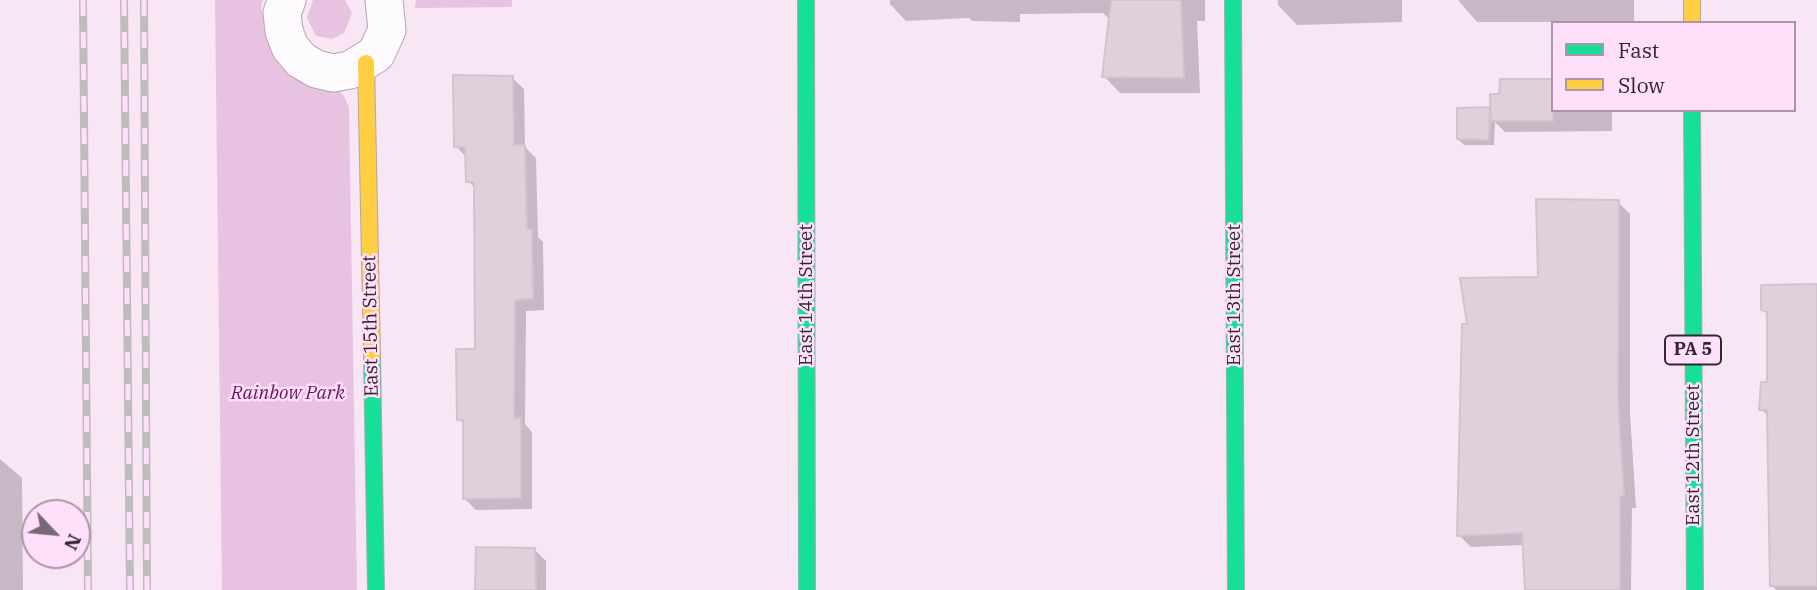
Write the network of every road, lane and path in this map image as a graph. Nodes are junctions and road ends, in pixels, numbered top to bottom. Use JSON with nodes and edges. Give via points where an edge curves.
{"nodes":[{"id":1,"x":286,"y":0,"type":"edge"},
{"id":2,"x":384,"y":0,"type":"edge"},
{"id":3,"x":806,"y":0,"type":"edge"},
{"id":4,"x":1233,"y":0,"type":"edge"},
{"id":5,"x":1692,"y":0,"type":"edge"},
{"id":6,"x":1692,"y":21,"type":"edge"},
{"id":7,"x":366,"y":63,"type":"junction"},
{"id":8,"x":1692,"y":112,"type":"edge"},
{"id":9,"x":376,"y":590,"type":"edge"},
{"id":10,"x":807,"y":590,"type":"edge"},
{"id":11,"x":1236,"y":590,"type":"edge"},
{"id":12,"x":1695,"y":590,"type":"edge"}],
"edges":[{"from":1,"to":7,"type":"street","via":[[284,31],[301,60],[333,73]]},
{"from":2,"to":7,"type":"street","via":[[387,30]]},
{"from":3,"to":10,"type":"street","name":"East 14th Street"},
{"from":4,"to":11,"type":"street","name":"East 13th Street"},
{"from":5,"to":6,"type":"street"},
{"from":7,"to":9,"type":"street","name":"East 15th Street"},
{"from":8,"to":12,"type":"street","name":"East 12th Street","number":"PA 5"}]}
